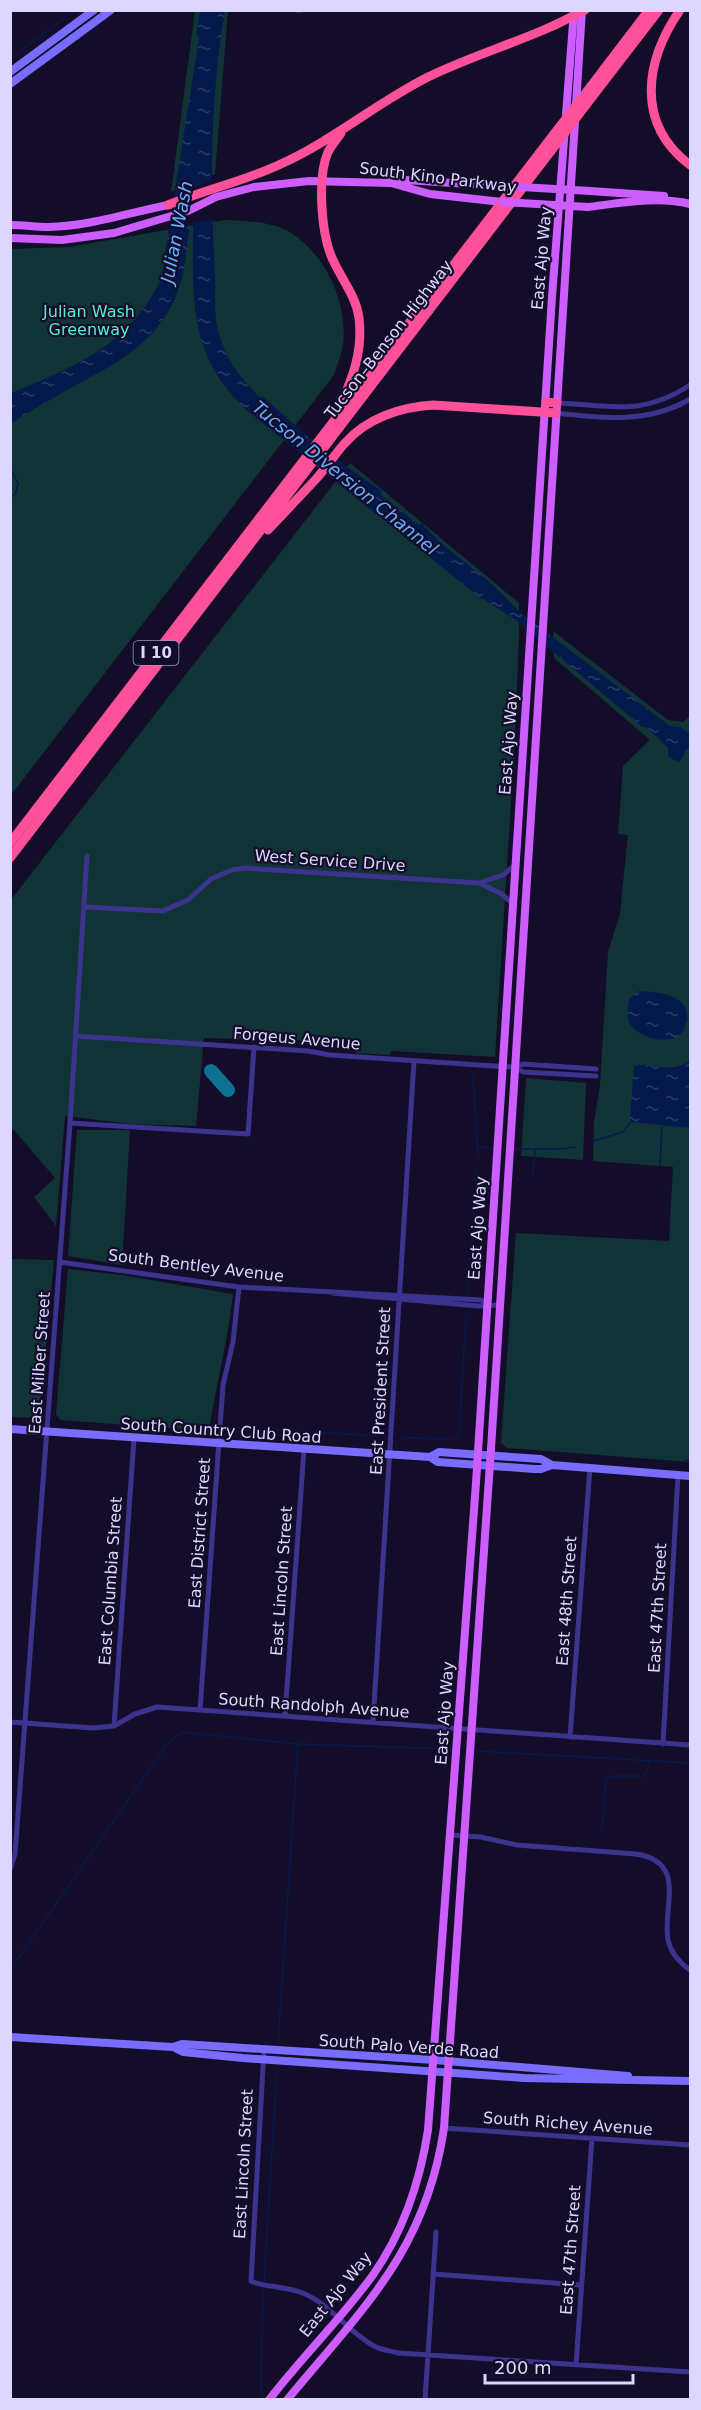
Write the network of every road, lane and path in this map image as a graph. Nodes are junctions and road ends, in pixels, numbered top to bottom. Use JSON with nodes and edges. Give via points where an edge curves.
{"nodes":[{"id":1,"x":94,"y":10,"type":"edge"},
{"id":2,"x":111,"y":10,"type":"edge"},
{"id":3,"x":574,"y":10,"type":"edge"},
{"id":4,"x":584,"y":10,"type":"edge"},
{"id":5,"x":649,"y":10,"type":"edge"},
{"id":6,"x":658,"y":10,"type":"edge"},
{"id":7,"x":680,"y":10,"type":"edge"},
{"id":8,"x":10,"y":72,"type":"edge"},
{"id":9,"x":10,"y":84,"type":"edge"},
{"id":10,"x":347,"y":127,"type":"junction"},
{"id":11,"x":690,"y":165,"type":"edge"},
{"id":12,"x":323,"y":179,"type":"junction"},
{"id":13,"x":217,"y":193,"type":"junction"},
{"id":14,"x":690,"y":199,"type":"edge"},
{"id":15,"x":690,"y":204,"type":"edge"},
{"id":16,"x":168,"y":205,"type":"joint"},
{"id":17,"x":10,"y":225,"type":"edge"},
{"id":18,"x":10,"y":238,"type":"edge"},
{"id":19,"x":690,"y":385,"type":"edge"},
{"id":20,"x":690,"y":399,"type":"edge"},
{"id":21,"x":546,"y":402,"type":"junction"},
{"id":22,"x":557,"y":403,"type":"junction"},
{"id":23,"x":545,"y":412,"type":"junction"},
{"id":24,"x":556,"y":414,"type":"junction"},
{"id":25,"x":334,"y":421,"type":"junction"},
{"id":26,"x":322,"y":443,"type":"junction"},
{"id":27,"x":305,"y":464,"type":"junction"},
{"id":28,"x":535,"y":552,"type":"junction"},
{"id":29,"x":548,"y":552,"type":"junction"},
{"id":30,"x":228,"y":574,"type":"junction"},
{"id":31,"x":520,"y":771,"type":"junction"},
{"id":32,"x":534,"y":772,"type":"junction"},
{"id":33,"x":10,"y":843,"type":"edge"},
{"id":34,"x":87,"y":856,"type":"dead end"},
{"id":35,"x":10,"y":858,"type":"edge"},
{"id":36,"x":515,"y":865,"type":"junction"},
{"id":37,"x":479,"y":883,"type":"junction"},
{"id":38,"x":513,"y":904,"type":"junction"},
{"id":39,"x":84,"y":908,"type":"junction"},
{"id":40,"x":76,"y":1036,"type":"junction"},
{"id":41,"x":254,"y":1047,"type":"junction"},
{"id":42,"x":414,"y":1061,"type":"junction"},
{"id":43,"x":502,"y":1067,"type":"junction"},
{"id":44,"x":515,"y":1067,"type":"junction"},
{"id":45,"x":596,"y":1072,"type":"dead end"},
{"id":46,"x":70,"y":1123,"type":"junction"},
{"id":47,"x":59,"y":1262,"type":"junction"},
{"id":48,"x":239,"y":1287,"type":"junction"},
{"id":49,"x":398,"y":1298,"type":"junction"},
{"id":50,"x":488,"y":1304,"type":"junction"},
{"id":51,"x":500,"y":1305,"type":"junction"},
{"id":52,"x":10,"y":1429,"type":"edge"},
{"id":53,"x":47,"y":1432,"type":"junction"},
{"id":54,"x":134,"y":1438,"type":"junction"},
{"id":55,"x":219,"y":1443,"type":"junction"},
{"id":56,"x":304,"y":1449,"type":"junction"},
{"id":57,"x":391,"y":1454,"type":"junction"},
{"id":58,"x":478,"y":1455,"type":"junction"},
{"id":59,"x":490,"y":1456,"type":"junction"},
{"id":60,"x":430,"y":1457,"type":"junction"},
{"id":61,"x":477,"y":1465,"type":"junction"},
{"id":62,"x":552,"y":1465,"type":"junction"},
{"id":63,"x":489,"y":1466,"type":"junction"},
{"id":64,"x":590,"y":1467,"type":"junction"},
{"id":65,"x":678,"y":1475,"type":"junction"},
{"id":66,"x":690,"y":1476,"type":"edge"},
{"id":67,"x":467,"y":1595,"type":"junction"},
{"id":68,"x":481,"y":1596,"type":"junction"},
{"id":69,"x":200,"y":1710,"type":"junction"},
{"id":70,"x":285,"y":1716,"type":"junction"},
{"id":71,"x":10,"y":1722,"type":"edge"},
{"id":72,"x":373,"y":1722,"type":"junction"},
{"id":73,"x":26,"y":1723,"type":"junction"},
{"id":74,"x":114,"y":1726,"type":"junction"},
{"id":75,"x":457,"y":1729,"type":"junction"},
{"id":76,"x":471,"y":1730,"type":"junction"},
{"id":77,"x":570,"y":1737,"type":"junction"},
{"id":78,"x":663,"y":1744,"type":"junction"},
{"id":79,"x":690,"y":1745,"type":"edge"},
{"id":80,"x":450,"y":1835,"type":"junction"},
{"id":81,"x":464,"y":1836,"type":"junction"},
{"id":82,"x":10,"y":1870,"type":"edge"},
{"id":83,"x":690,"y":1970,"type":"edge"},
{"id":84,"x":10,"y":2037,"type":"edge"},
{"id":85,"x":173,"y":2047,"type":"junction"},
{"id":86,"x":264,"y":2049,"type":"junction"},
{"id":87,"x":263,"y":2060,"type":"junction"},
{"id":88,"x":434,"y":2060,"type":"junction"},
{"id":89,"x":449,"y":2061,"type":"junction"},
{"id":90,"x":433,"y":2071,"type":"junction"},
{"id":91,"x":448,"y":2072,"type":"junction"},
{"id":92,"x":644,"y":2079,"type":"junction"},
{"id":93,"x":690,"y":2081,"type":"edge"},
{"id":94,"x":444,"y":2128,"type":"junction"},
{"id":95,"x":592,"y":2138,"type":"junction"},
{"id":96,"x":690,"y":2145,"type":"edge"},
{"id":97,"x":436,"y":2232,"type":"dead end"},
{"id":98,"x":433,"y":2274,"type":"junction"},
{"id":99,"x":581,"y":2285,"type":"junction"},
{"id":100,"x":338,"y":2318,"type":"junction"},
{"id":101,"x":349,"y":2328,"type":"junction"},
{"id":102,"x":428,"y":2356,"type":"junction"},
{"id":103,"x":576,"y":2365,"type":"junction"},
{"id":104,"x":690,"y":2372,"type":"edge"},
{"id":105,"x":270,"y":2399,"type":"edge"},
{"id":106,"x":287,"y":2400,"type":"edge"},
{"id":107,"x":425,"y":2400,"type":"edge"}],
"edges":[{"from":1,"to":8,"type":"main road"},
{"from":2,"to":9,"type":"main road"},
{"from":3,"to":21,"type":"main road","name":"East Ajo Way"},
{"from":4,"to":10,"type":"highway","bridge":true,"via":[[429,77]]},
{"from":4,"to":22,"type":"main road","name":"East Ajo Way"},
{"from":5,"to":25,"type":"highway","name":"Tucson–Benson Highway","number":"I 10","bridge":true},
{"from":6,"to":26,"type":"highway","name":"Tucson–Benson Highway","number":"I 10","bridge":true},
{"from":7,"to":11,"type":"highway","via":[[656,54],[651,95],[663,133],[675,152]]},
{"from":10,"to":12,"type":"highway","via":[[328,153]]},
{"from":10,"to":13,"type":"highway","via":[[283,163]]},
{"from":12,"to":13,"type":"main road","name":"South Kino Parkway"},
{"from":12,"to":14,"type":"main road","name":"South Kino Parkway","bridge":true,"via":[[485,184]]},
{"from":12,"to":15,"type":"main road","name":"South Kino Parkway","bridge":true,"via":[[391,183],[430,194],[471,199],[588,207],[658,201]]},
{"from":12,"to":25,"type":"highway","via":[[323,231],[356,307],[361,348]]},
{"from":13,"to":16,"type":"highway"},
{"from":13,"to":18,"type":"main road","name":"South Kino Parkway","via":[[188,211],[114,232],[62,240]]},
{"from":16,"to":17,"type":"main road","via":[[71,225]]},
{"from":19,"to":22,"type":"street","via":[[658,403],[632,407]]},
{"from":20,"to":24,"type":"street","via":[[640,417]]},
{"from":21,"to":22,"type":"highway"},
{"from":21,"to":23,"type":"main road","name":"East Ajo Way"},
{"from":22,"to":24,"type":"main road","name":"East Ajo Way"},
{"from":23,"to":24,"type":"highway"},
{"from":23,"to":28,"type":"main road","name":"East Ajo Way"},
{"from":23,"to":30,"type":"highway","via":[[433,405],[398,411],[374,421],[351,436]]},
{"from":24,"to":29,"type":"main road","name":"East Ajo Way"},
{"from":25,"to":26,"type":"highway","name":"Tucson–Benson Highway","number":"I 10"},
{"from":26,"to":27,"type":"highway","name":"Tucson–Benson Highway","number":"I 10"},
{"from":27,"to":30,"type":"highway","name":"Tucson–Benson Highway","number":"I 10"},
{"from":27,"to":33,"type":"highway","name":"Tucson–Benson Highway","number":"I 10"},
{"from":28,"to":29,"type":"main road"},
{"from":28,"to":31,"type":"main road","name":"East Ajo Way"},
{"from":29,"to":32,"type":"main road","name":"East Ajo Way"},
{"from":30,"to":35,"type":"highway","name":"Tucson–Benson Highway","number":"I 10"},
{"from":31,"to":32,"type":"main road"},
{"from":31,"to":36,"type":"main road","name":"East Ajo Way"},
{"from":32,"to":44,"type":"main road","name":"East Ajo Way"},
{"from":34,"to":39,"type":"street","name":"East Milber Street"},
{"from":36,"to":37,"type":"street","name":"West Service Drive","via":[[503,875]]},
{"from":36,"to":38,"type":"main road","name":"East Ajo Way"},
{"from":37,"to":38,"type":"street","name":"West Service Drive"},
{"from":37,"to":39,"type":"street","name":"West Service Drive","via":[[244,868],[211,879],[188,900],[163,911]]},
{"from":38,"to":43,"type":"main road","name":"East Ajo Way"},
{"from":39,"to":40,"type":"street","name":"East Milber Street"},
{"from":40,"to":41,"type":"street","name":"Forgeus Avenue"},
{"from":40,"to":46,"type":"street","name":"East Milber Street"},
{"from":41,"to":42,"type":"street","name":"Forgeus Avenue"},
{"from":41,"to":46,"type":"street","via":[[248,1134]]},
{"from":42,"to":43,"type":"street","name":"Forgeus Avenue"},
{"from":42,"to":49,"type":"street","name":"East President Street"},
{"from":43,"to":44,"type":"street","name":"Forgeus Avenue"},
{"from":43,"to":50,"type":"main road","name":"East Ajo Way"},
{"from":44,"to":45,"type":"street","name":"Forgeus Avenue","via":[[524,1064]]},
{"from":44,"to":51,"type":"main road","name":"East Ajo Way"},
{"from":46,"to":47,"type":"street","name":"East Milber Street"},
{"from":47,"to":48,"type":"street","name":"South Bentley Avenue"},
{"from":47,"to":53,"type":"street","name":"East Milber Street"},
{"from":48,"to":49,"type":"street","name":"South Bentley Avenue"},
{"from":48,"to":55,"type":"street","name":"East District Street","via":[[223,1385]]},
{"from":49,"to":50,"type":"street","name":"South Bentley Avenue","via":[[481,1300]]},
{"from":49,"to":57,"type":"street","name":"East President Street"},
{"from":50,"to":51,"type":"street","name":"South Bentley Avenue"},
{"from":50,"to":58,"type":"main road","name":"East Ajo Way"},
{"from":51,"to":59,"type":"main road","name":"East Ajo Way"},
{"from":52,"to":53,"type":"main road","name":"South Country Club Road"},
{"from":53,"to":54,"type":"main road","name":"South Country Club Road"},
{"from":53,"to":73,"type":"street","name":"East Milber Street"},
{"from":54,"to":55,"type":"main road","name":"South Country Club Road"},
{"from":54,"to":74,"type":"street","name":"East Columbia Street"},
{"from":55,"to":56,"type":"main road","name":"South Country Club Road"},
{"from":55,"to":69,"type":"street","name":"East District Street"},
{"from":56,"to":57,"type":"main road","name":"South Country Club Road"},
{"from":56,"to":70,"type":"street","name":"East Lincoln Street"},
{"from":57,"to":60,"type":"main road","name":"South Country Club Road"},
{"from":57,"to":72,"type":"street","name":"East President Street"},
{"from":58,"to":59,"type":"main road","name":"South Country Club Road"},
{"from":58,"to":60,"type":"main road","name":"South Country Club Road","via":[[439,1452]]},
{"from":58,"to":61,"type":"main road","name":"East Ajo Way"},
{"from":59,"to":62,"type":"main road","name":"South Country Club Road","via":[[541,1459]]},
{"from":59,"to":63,"type":"main road","name":"East Ajo Way"},
{"from":60,"to":61,"type":"main road","name":"South Country Club Road","via":[[438,1462]]},
{"from":61,"to":63,"type":"main road","name":"South Country Club Road"},
{"from":61,"to":67,"type":"main road","name":"East Ajo Way"},
{"from":62,"to":63,"type":"main road","name":"South Country Club Road","via":[[541,1469]]},
{"from":62,"to":64,"type":"main road","name":"South Country Club Road"},
{"from":63,"to":68,"type":"main road","name":"East Ajo Way"},
{"from":64,"to":65,"type":"main road","name":"South Country Club Road"},
{"from":64,"to":77,"type":"street","name":"East 48th Street"},
{"from":65,"to":66,"type":"main road","name":"South Country Club Road"},
{"from":65,"to":78,"type":"street","name":"East 47th Street"},
{"from":67,"to":68,"type":"main road"},
{"from":67,"to":75,"type":"main road","name":"East Ajo Way"},
{"from":68,"to":76,"type":"main road","name":"East Ajo Way"},
{"from":69,"to":70,"type":"street","name":"South Randolph Avenue"},
{"from":69,"to":74,"type":"street","name":"South Randolph Avenue","via":[[157,1707]]},
{"from":70,"to":72,"type":"street","name":"South Randolph Avenue"},
{"from":71,"to":73,"type":"street","name":"South Randolph Avenue"},
{"from":72,"to":75,"type":"street","name":"South Randolph Avenue"},
{"from":73,"to":74,"type":"street","name":"South Randolph Avenue"},
{"from":73,"to":82,"type":"street","name":"East Milber Street","via":[[15,1854]]},
{"from":75,"to":76,"type":"street","name":"South Randolph Avenue"},
{"from":75,"to":80,"type":"main road","name":"East Ajo Way"},
{"from":76,"to":77,"type":"street","name":"South Randolph Avenue"},
{"from":76,"to":81,"type":"main road","name":"East Ajo Way"},
{"from":77,"to":78,"type":"street","name":"South Randolph Avenue"},
{"from":78,"to":79,"type":"street","name":"South Randolph Avenue"},
{"from":80,"to":81,"type":"street"},
{"from":80,"to":88,"type":"main road","name":"East Ajo Way"},
{"from":81,"to":83,"type":"street","via":[[652,1858],[665,1871],[670,1887],[670,1945]]},
{"from":81,"to":89,"type":"main road","name":"East Ajo Way"},
{"from":84,"to":85,"type":"main road","name":"South Palo Verde Road"},
{"from":85,"to":86,"type":"main road","name":"South Palo Verde Road","via":[[182,2044]]},
{"from":85,"to":87,"type":"main road","name":"South Palo Verde Road","via":[[183,2052]]},
{"from":86,"to":87,"type":"street","name":"East Lincoln Street"},
{"from":86,"to":88,"type":"main road","name":"South Palo Verde Road"},
{"from":87,"to":90,"type":"main road","name":"South Palo Verde Road"},
{"from":87,"to":100,"type":"street","name":"East Lincoln Street","via":[[249,2282],[304,2293]]},
{"from":88,"to":89,"type":"main road","name":"South Palo Verde Road"},
{"from":88,"to":90,"type":"main road","name":"East Ajo Way"},
{"from":89,"to":91,"type":"main road","name":"East Ajo Way"},
{"from":89,"to":92,"type":"main road","name":"South Palo Verde Road"},
{"from":90,"to":91,"type":"main road","name":"South Palo Verde Road"},
{"from":90,"to":100,"type":"main road","name":"East Ajo Way","via":[[426,2148],[410,2204],[381,2262]]},
{"from":91,"to":92,"type":"main road","name":"South Palo Verde Road","via":[[610,2081]]},
{"from":91,"to":94,"type":"main road","name":"East Ajo Way"},
{"from":92,"to":93,"type":"main road","name":"South Palo Verde Road"},
{"from":94,"to":95,"type":"street","name":"South Richey Avenue"},
{"from":94,"to":101,"type":"main road","name":"East Ajo Way","via":[[435,2176],[412,2236],[386,2280]]},
{"from":95,"to":96,"type":"street","name":"South Richey Avenue"},
{"from":95,"to":99,"type":"street","name":"East 47th Street"},
{"from":97,"to":98,"type":"street"},
{"from":98,"to":99,"type":"street"},
{"from":98,"to":102,"type":"street"},
{"from":99,"to":103,"type":"street","name":"East 47th Street"},
{"from":100,"to":101,"type":"street"},
{"from":100,"to":105,"type":"main road","name":"East Ajo Way"},
{"from":101,"to":102,"type":"street","via":[[379,2349]]},
{"from":101,"to":106,"type":"main road","name":"East Ajo Way"},
{"from":102,"to":103,"type":"street"},
{"from":102,"to":107,"type":"street"},
{"from":103,"to":104,"type":"street"}]}
